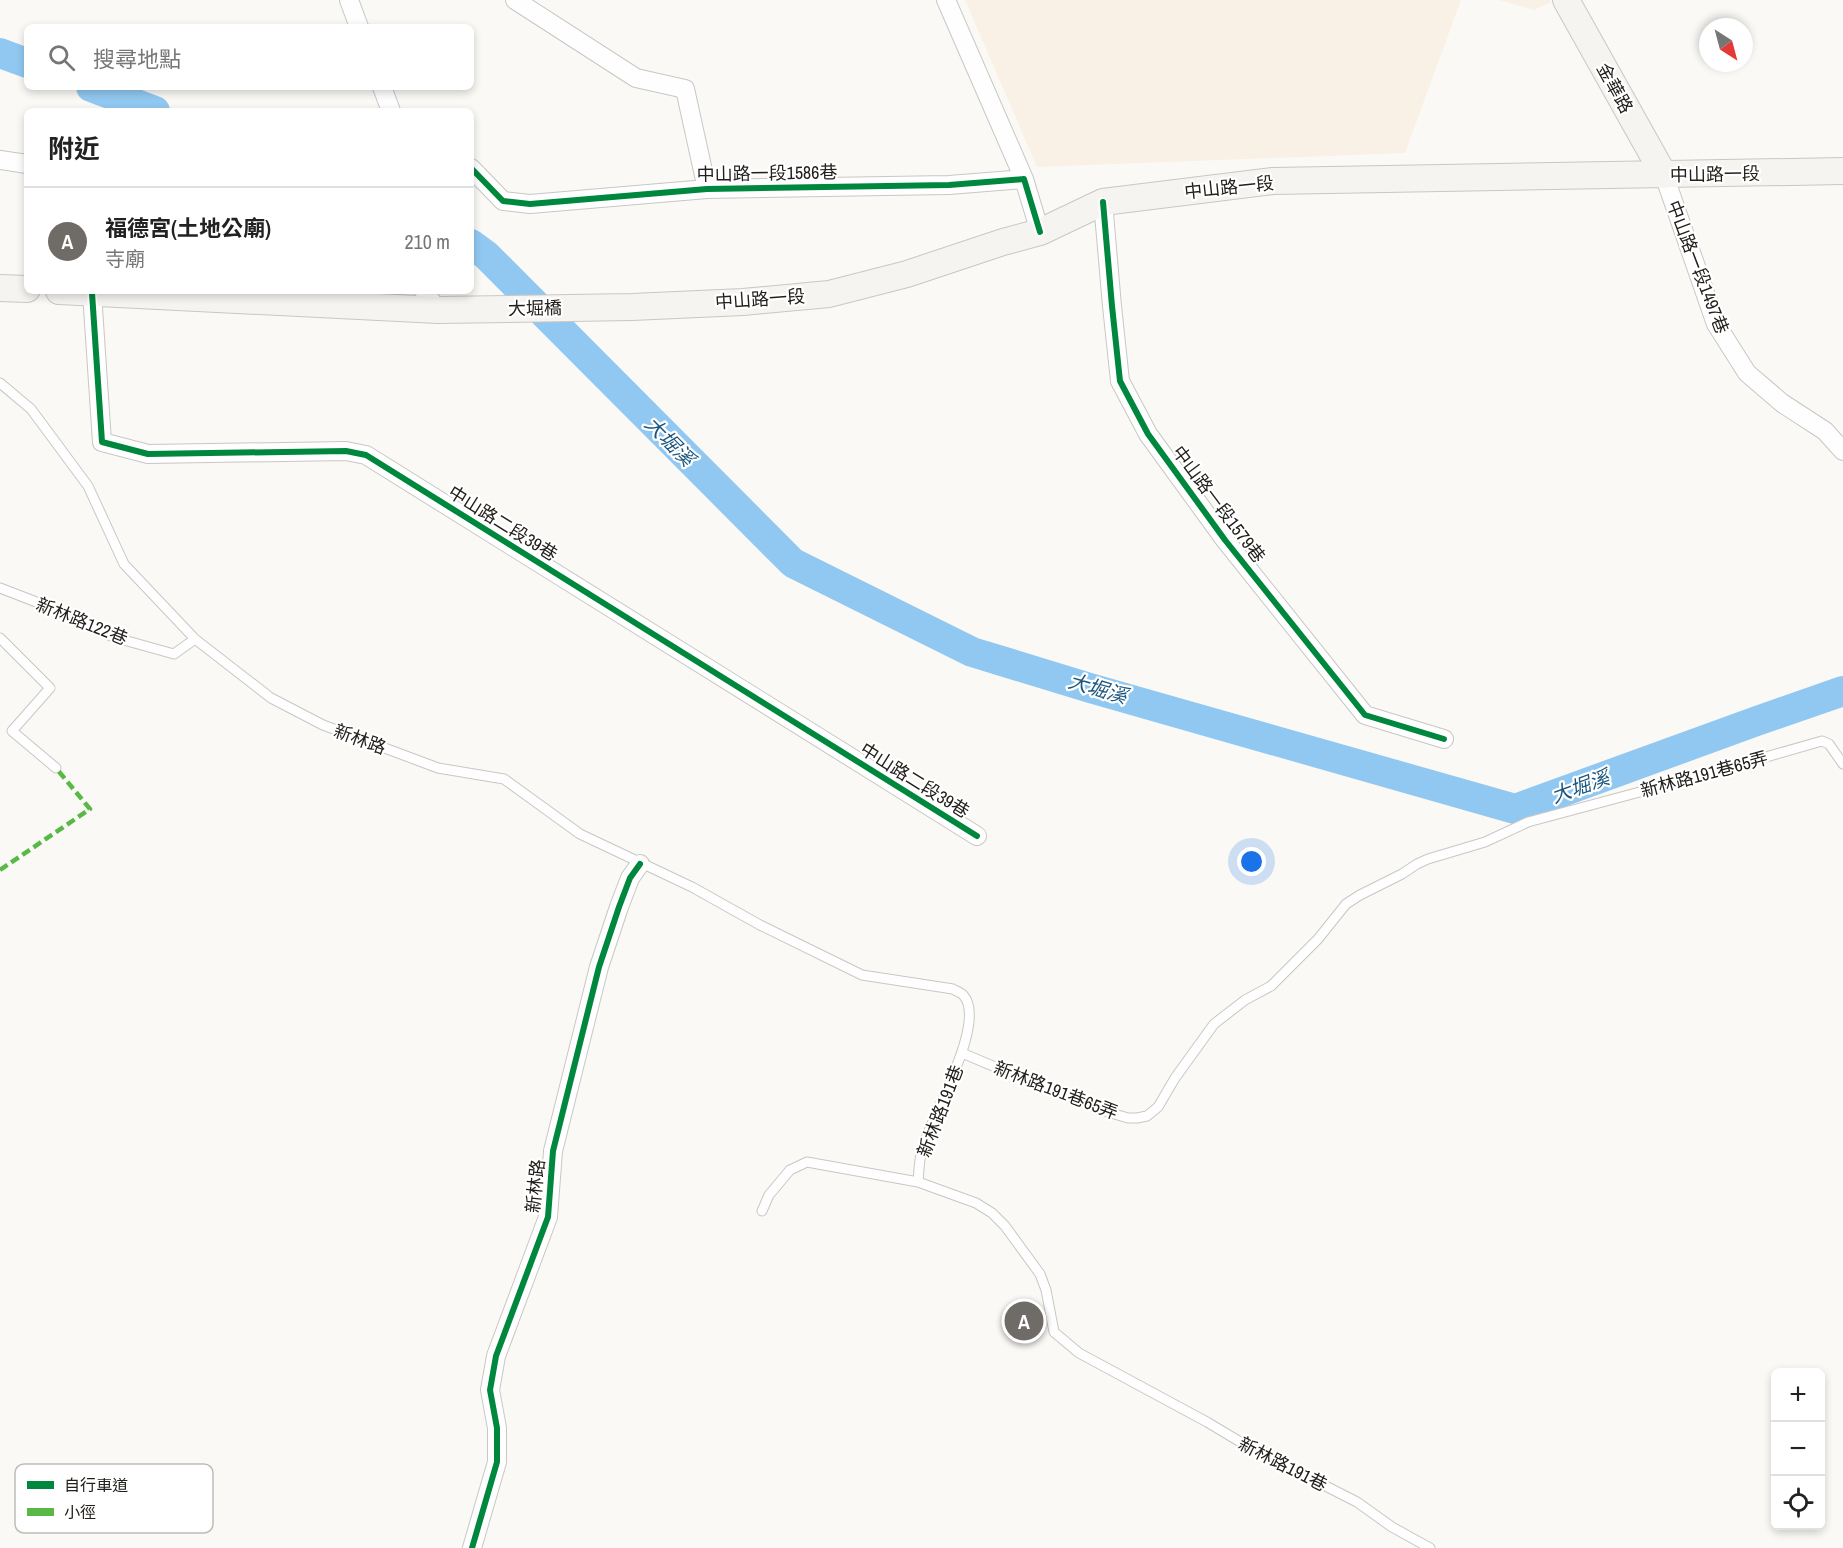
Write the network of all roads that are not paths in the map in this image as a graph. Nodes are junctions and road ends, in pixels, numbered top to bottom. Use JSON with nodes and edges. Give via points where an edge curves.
{"nodes":[{"id":1,"x":349,"y":0,"type":"edge"},
{"id":2,"x":515,"y":0,"type":"edge"},
{"id":3,"x":946,"y":0,"type":"edge"},
{"id":4,"x":1566,"y":0,"type":"edge"},
{"id":5,"x":358,"y":24,"type":"edge"},
{"id":6,"x":383,"y":90,"type":"edge"},
{"id":7,"x":390,"y":108,"type":"edge"},
{"id":8,"x":0,"y":160,"type":"edge"},
{"id":9,"x":24,"y":164,"type":"edge"},
{"id":10,"x":474,"y":171,"type":"edge"},
{"id":11,"x":1843,"y":171,"type":"edge"},
{"id":12,"x":1664,"y":175,"type":"junction"},
{"id":13,"x":1024,"y":180,"type":"junction"},
{"id":14,"x":707,"y":189,"type":"junction"},
{"id":15,"x":1103,"y":202,"type":"junction"},
{"id":16,"x":1040,"y":232,"type":"junction"},
{"id":17,"x":0,"y":288,"type":"edge"},
{"id":18,"x":24,"y":289,"type":"edge"},
{"id":19,"x":92,"y":294,"type":"edge"},
{"id":20,"x":134,"y":294,"type":"edge"},
{"id":21,"x":431,"y":301,"type":"edge"},
{"id":22,"x":632,"y":307,"type":"joint"},
{"id":23,"x":0,"y":383,"type":"edge"},
{"id":24,"x":1843,"y":451,"type":"edge"},
{"id":25,"x":0,"y":588,"type":"edge"},
{"id":26,"x":0,"y":638,"type":"edge"},
{"id":27,"x":195,"y":639,"type":"junction"},
{"id":28,"x":1444,"y":739,"type":"dead end"},
{"id":29,"x":1843,"y":764,"type":"edge"},
{"id":30,"x":56,"y":768,"type":"dead end"},
{"id":31,"x":976,"y":836,"type":"dead end"},
{"id":32,"x":640,"y":864,"type":"junction"},
{"id":33,"x":962,"y":1053,"type":"junction"},
{"id":34,"x":918,"y":1182,"type":"junction"},
{"id":35,"x":762,"y":1211,"type":"dead end"},
{"id":36,"x":472,"y":1548,"type":"edge"},
{"id":37,"x":1430,"y":1548,"type":"edge"}],
"edges":[{"from":1,"to":5,"type":"street"},
{"from":2,"to":14,"type":"street","via":[[636,78],[685,88]]},
{"from":3,"to":13,"type":"street"},
{"from":4,"to":12,"type":"main road","name":"金華路"},
{"from":6,"to":7,"type":"street"},
{"from":8,"to":9,"type":"street"},
{"from":10,"to":14,"type":"street","name":"中山路一段1586巷","via":[[502,201],[530,204]]},
{"from":11,"to":12,"type":"main road","name":"中山路一段"},
{"from":12,"to":15,"type":"main road","name":"中山路一段","via":[[1273,181]]},
{"from":12,"to":24,"type":"street","name":"中山路一段1497巷","via":[[1716,324],[1747,373],[1782,403],[1825,431]]},
{"from":13,"to":14,"type":"street","name":"中山路一段1586巷"},
{"from":13,"to":16,"type":"street"},
{"from":15,"to":16,"type":"main road","name":"中山路一段"},
{"from":15,"to":28,"type":"street","name":"中山路一段1579巷","via":[[1120,381],[1148,434],[1225,540],[1365,715]]},
{"from":16,"to":22,"type":"main road","name":"中山路一段","via":[[829,294]]},
{"from":17,"to":18,"type":"main road"},
{"from":19,"to":31,"type":"street","name":"中山路二段39巷","via":[[102,442],[148,454],[346,451],[366,455]]},
{"from":20,"to":21,"type":"main road","name":"大堀橋"},
{"from":21,"to":22,"type":"main road","name":"大堀橋"},
{"from":23,"to":27,"type":"lane","name":"新林路","via":[[31,409],[88,486],[124,564]]},
{"from":25,"to":27,"type":"lane","name":"新林路122巷","via":[[113,637],[174,654]]},
{"from":26,"to":30,"type":"lane","via":[[50,688],[12,731]]},
{"from":27,"to":32,"type":"lane","name":"新林路","via":[[271,698],[323,725],[438,768],[504,779],[580,834]]},
{"from":29,"to":33,"type":"lane","name":"新林路191巷65弄","via":[[1829,744],[1822,741],[1528,822],[1485,842],[1417,864],[1346,904],[1271,986],[1214,1024],[1158,1107],[1147,1116],[1128,1118],[1111,1113]]},
{"from":32,"to":33,"type":"lane","name":"新林路191巷","via":[[862,975],[953,989],[964,995],[969,1018]]},
{"from":32,"to":36,"type":"street","name":"新林路","via":[[626,888],[599,967],[554,1151],[548,1217],[496,1356],[490,1390],[497,1428],[497,1462]]},
{"from":33,"to":34,"type":"lane","name":"新林路191巷","via":[[922,1149]]},
{"from":34,"to":35,"type":"lane","via":[[807,1162],[790,1170],[769,1195]]},
{"from":34,"to":37,"type":"lane","name":"新林路191巷","via":[[976,1203],[992,1213],[1040,1274],[1054,1332],[1079,1353],[1357,1502]]}]}
